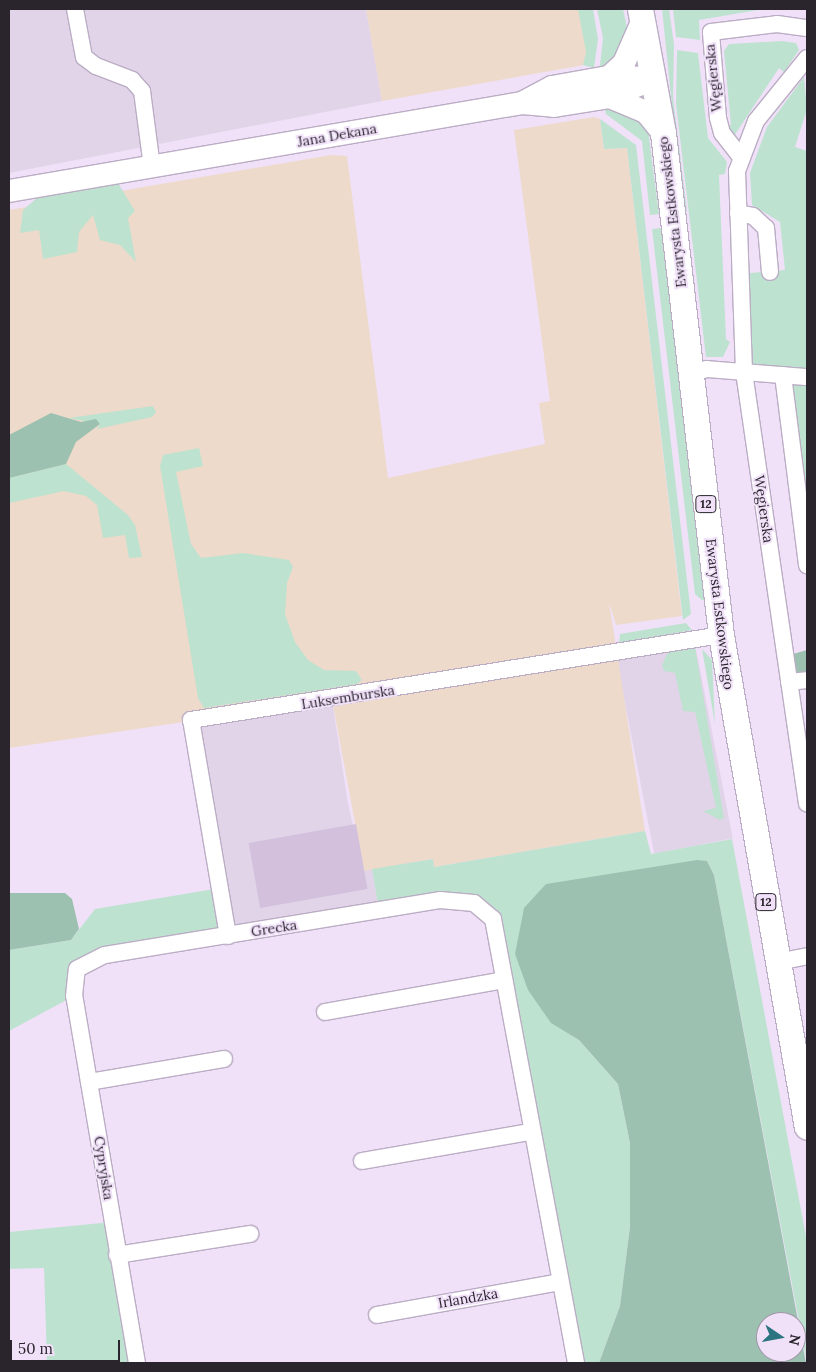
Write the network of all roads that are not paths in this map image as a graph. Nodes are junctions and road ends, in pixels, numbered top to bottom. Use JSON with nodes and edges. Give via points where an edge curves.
{"nodes":[{"id":1,"x":75,"y":9,"type":"edge"},
{"id":2,"x":641,"y":15,"type":"edge"},
{"id":3,"x":807,"y":28,"type":"edge"},
{"id":4,"x":807,"y":58,"type":"edge"},
{"id":5,"x":653,"y":79,"type":"junction"},
{"id":6,"x":610,"y":87,"type":"junction"},
{"id":7,"x":664,"y":133,"type":"junction"},
{"id":8,"x":740,"y":156,"type":"junction"},
{"id":9,"x":152,"y":167,"type":"junction"},
{"id":10,"x":9,"y":191,"type":"edge"},
{"id":11,"x":738,"y":213,"type":"junction"},
{"id":12,"x":770,"y":272,"type":"dead end"},
{"id":13,"x":744,"y":372,"type":"junction"},
{"id":14,"x":691,"y":373,"type":"junction"},
{"id":15,"x":783,"y":375,"type":"junction"},
{"id":16,"x":807,"y":377,"type":"edge"},
{"id":17,"x":807,"y":566,"type":"edge"},
{"id":18,"x":721,"y":635,"type":"junction"},
{"id":19,"x":807,"y":680,"type":"edge"},
{"id":20,"x":789,"y":682,"type":"junction"},
{"id":21,"x":807,"y":803,"type":"edge"},
{"id":22,"x":228,"y":936,"type":"junction"},
{"id":23,"x":807,"y":956,"type":"edge"},
{"id":24,"x":777,"y":962,"type":"junction"},
{"id":25,"x":77,"y":969,"type":"joint"},
{"id":26,"x":504,"y":980,"type":"junction"},
{"id":27,"x":325,"y":1012,"type":"dead end"},
{"id":28,"x":224,"y":1059,"type":"dead end"},
{"id":29,"x":90,"y":1082,"type":"junction"},
{"id":30,"x":807,"y":1127,"type":"edge"},
{"id":31,"x":530,"y":1132,"type":"junction"},
{"id":32,"x":362,"y":1161,"type":"dead end"},
{"id":33,"x":250,"y":1234,"type":"dead end"},
{"id":34,"x":118,"y":1255,"type":"junction"},
{"id":35,"x":560,"y":1282,"type":"junction"},
{"id":36,"x":377,"y":1315,"type":"dead end"},
{"id":37,"x":136,"y":1363,"type":"edge"},
{"id":38,"x":576,"y":1363,"type":"edge"}],
"edges":[{"from":1,"to":9,"type":"street","via":[[84,57],[96,66],[132,80],[142,91]]},
{"from":2,"to":5,"type":"main road","name":"Ewarysta Estkowskiego","number":"12"},
{"from":2,"to":6,"type":"street","via":[[624,63]]},
{"from":3,"to":8,"type":"street","name":"Węgierska","via":[[777,24],[711,32],[718,118],[722,134]]},
{"from":4,"to":8,"type":"street","name":"Węgierska","via":[[756,121]]},
{"from":5,"to":6,"type":"street","name":"Jana Dekana"},
{"from":5,"to":7,"type":"main road","name":"Ewarysta Estkowskiego","number":"12"},
{"from":6,"to":7,"type":"street","via":[[646,112]]},
{"from":6,"to":9,"type":"street","name":"Jana Dekana","via":[[554,106],[522,103]]},
{"from":7,"to":14,"type":"main road","name":"Ewarysta Estkowskiego","number":"12"},
{"from":8,"to":11,"type":"street","name":"Węgierska"},
{"from":9,"to":10,"type":"street","name":"Jana Dekana"},
{"from":11,"to":12,"type":"street","via":[[753,216],[766,228]]},
{"from":11,"to":13,"type":"street","name":"Węgierska"},
{"from":13,"to":14,"type":"street","via":[[707,369]]},
{"from":13,"to":15,"type":"street"},
{"from":13,"to":20,"type":"street","name":"Węgierska"},
{"from":14,"to":18,"type":"main road","name":"Ewarysta Estkowskiego","number":"12"},
{"from":15,"to":16,"type":"street"},
{"from":15,"to":17,"type":"street"},
{"from":18,"to":22,"type":"street","name":"Luksemburska","via":[[191,720]]},
{"from":18,"to":24,"type":"main road","name":"Ewarysta Estkowskiego","number":"12"},
{"from":19,"to":20,"type":"street"},
{"from":20,"to":21,"type":"street","name":"Węgierska"},
{"from":22,"to":25,"type":"street","name":"Grecka","via":[[105,955]]},
{"from":22,"to":26,"type":"street","name":"Grecka","via":[[440,900],[474,903],[493,919]]},
{"from":23,"to":24,"type":"street"},
{"from":24,"to":30,"type":"main road","name":"Ewarysta Estkowskiego","number":"12"},
{"from":25,"to":29,"type":"street","name":"Cypryjska","via":[[74,996]]},
{"from":26,"to":27,"type":"street"},
{"from":26,"to":31,"type":"street"},
{"from":28,"to":29,"type":"street"},
{"from":29,"to":34,"type":"street","name":"Cypryjska"},
{"from":31,"to":32,"type":"street"},
{"from":31,"to":35,"type":"street"},
{"from":33,"to":34,"type":"street"},
{"from":34,"to":37,"type":"street","name":"Cypryjska"},
{"from":35,"to":36,"type":"street","name":"Irlandzka"},
{"from":35,"to":38,"type":"street"}]}
